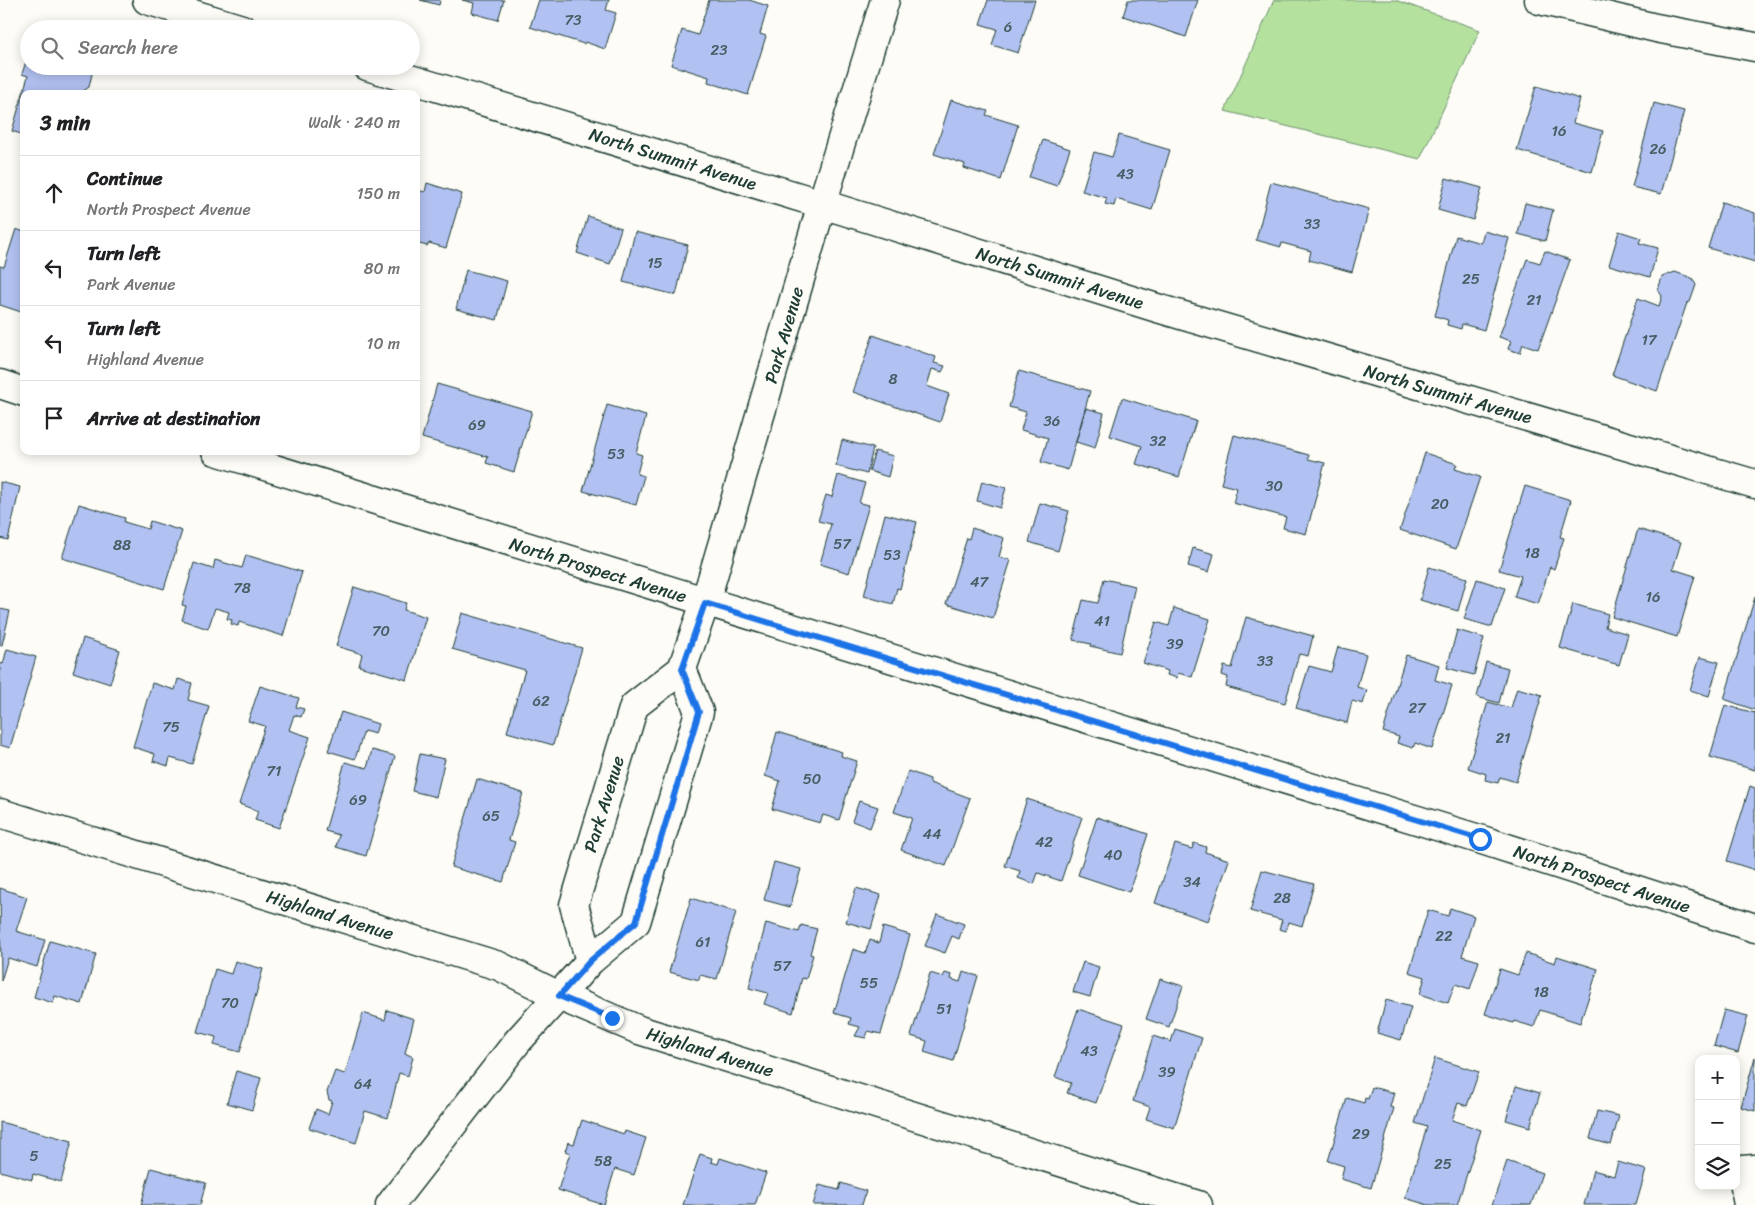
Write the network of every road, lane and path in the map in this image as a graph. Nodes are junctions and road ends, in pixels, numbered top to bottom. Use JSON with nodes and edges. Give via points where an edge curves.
{"nodes":[{"id":1,"x":147,"y":0,"type":"edge"},
{"id":2,"x":885,"y":0,"type":"edge"},
{"id":3,"x":1539,"y":0,"type":"edge"},
{"id":4,"x":213,"y":20,"type":"edge"},
{"id":5,"x":1755,"y":46,"type":"edge"},
{"id":6,"x":397,"y":75,"type":"edge"},
{"id":7,"x":822,"y":204,"type":"junction"},
{"id":8,"x":0,"y":384,"type":"edge"},
{"id":9,"x":20,"y":391,"type":"edge"},
{"id":10,"x":229,"y":455,"type":"edge"},
{"id":11,"x":1755,"y":484,"type":"edge"},
{"id":12,"x":705,"y":603,"type":"junction"},
{"id":13,"x":682,"y":669,"type":"junction"},
{"id":14,"x":0,"y":813,"type":"edge"},
{"id":15,"x":1755,"y":928,"type":"edge"},
{"id":16,"x":590,"y":961,"type":"junction"},
{"id":17,"x":559,"y":996,"type":"junction"},
{"id":18,"x":1755,"y":1169,"type":"edge"},
{"id":19,"x":396,"y":1203,"type":"edge"},
{"id":20,"x":1198,"y":1205,"type":"edge"},
{"id":21,"x":1748,"y":1205,"type":"edge"}],
"edges":[{"from":1,"to":4,"type":"street"},
{"from":2,"to":7,"type":"street","name":"Park Avenue"},
{"from":3,"to":5,"type":"street","via":[[1656,28]]},
{"from":6,"to":7,"type":"street","name":"North Summit Avenue"},
{"from":7,"to":11,"type":"street","name":"North Summit Avenue","via":[[1167,311]]},
{"from":7,"to":12,"type":"street","name":"Park Avenue"},
{"from":8,"to":9,"type":"street"},
{"from":10,"to":12,"type":"street","name":"North Prospect Avenue"},
{"from":12,"to":13,"type":"street","name":"Park Avenue"},
{"from":12,"to":15,"type":"street","name":"North Prospect Avenue","via":[[1480,839]]},
{"from":13,"to":16,"type":"street","via":[[699,712],[636,922]]},
{"from":13,"to":16,"type":"street","name":"Park Avenue","via":[[634,706],[574,905]]},
{"from":14,"to":17,"type":"street","name":"Highland Avenue","via":[[499,966]]},
{"from":16,"to":17,"type":"street"},
{"from":17,"to":19,"type":"street","via":[[517,1042]]},
{"from":17,"to":20,"type":"street","name":"Highland Avenue","via":[[639,1030]]},
{"from":18,"to":21,"type":"street","via":[[1742,1170]]}]}
